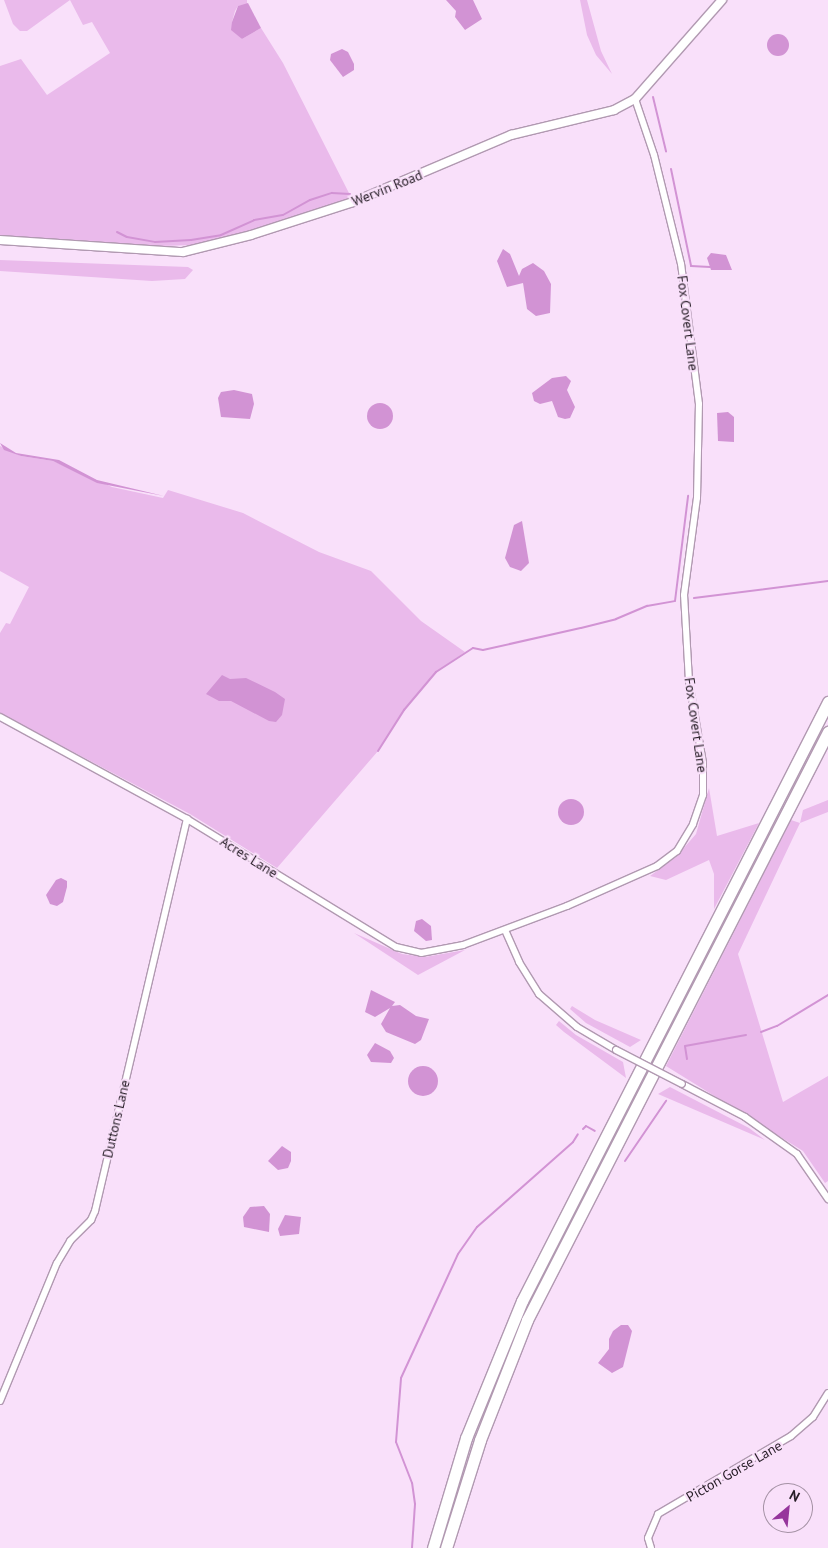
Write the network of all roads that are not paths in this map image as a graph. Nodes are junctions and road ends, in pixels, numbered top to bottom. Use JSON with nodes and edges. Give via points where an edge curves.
{"nodes":[{"id":1,"x":722,"y":0,"type":"edge"},
{"id":2,"x":635,"y":99,"type":"junction"},
{"id":3,"x":0,"y":240,"type":"edge"},
{"id":4,"x":828,"y":702,"type":"edge"},
{"id":5,"x":0,"y":717,"type":"edge"},
{"id":6,"x":828,"y":732,"type":"edge"},
{"id":7,"x":187,"y":819,"type":"junction"},
{"id":8,"x":505,"y":930,"type":"junction"},
{"id":9,"x":828,"y":1199,"type":"edge"},
{"id":10,"x":828,"y":1393,"type":"edge"},
{"id":11,"x":0,"y":1400,"type":"edge"},
{"id":12,"x":433,"y":1548,"type":"edge"},
{"id":13,"x":446,"y":1548,"type":"edge"},
{"id":14,"x":651,"y":1548,"type":"edge"}],
"edges":[{"from":1,"to":2,"type":"street","name":"Wervin Road"},
{"from":2,"to":3,"type":"street","name":"Wervin Road","via":[[614,110],[511,135],[352,202],[216,245],[183,252],[155,252]]},
{"from":2,"to":8,"type":"street","name":"Fox Covert Lane","via":[[654,155],[681,264],[699,404],[697,498],[684,595],[689,681],[703,763],[703,795],[693,824],[677,851],[657,866]]},
{"from":4,"to":12,"type":"highway","via":[[522,1301],[466,1438]]},
{"from":5,"to":7,"type":"street","name":"Acres Lane"},
{"from":6,"to":13,"type":"highway","via":[[527,1320],[480,1440]]},
{"from":7,"to":8,"type":"street","name":"Acres Lane","via":[[396,947],[421,953],[463,945]]},
{"from":7,"to":11,"type":"street","name":"Duttons Lane","via":[[94,1211],[91,1220],[70,1241],[57,1263]]},
{"from":8,"to":9,"type":"street","bridge":true,"via":[[519,962],[539,994],[577,1027],[745,1117],[797,1154]]},
{"from":10,"to":14,"type":"street","name":"Picton Gorse Lane","via":[[813,1417],[792,1436],[658,1514],[648,1538]]}]}
